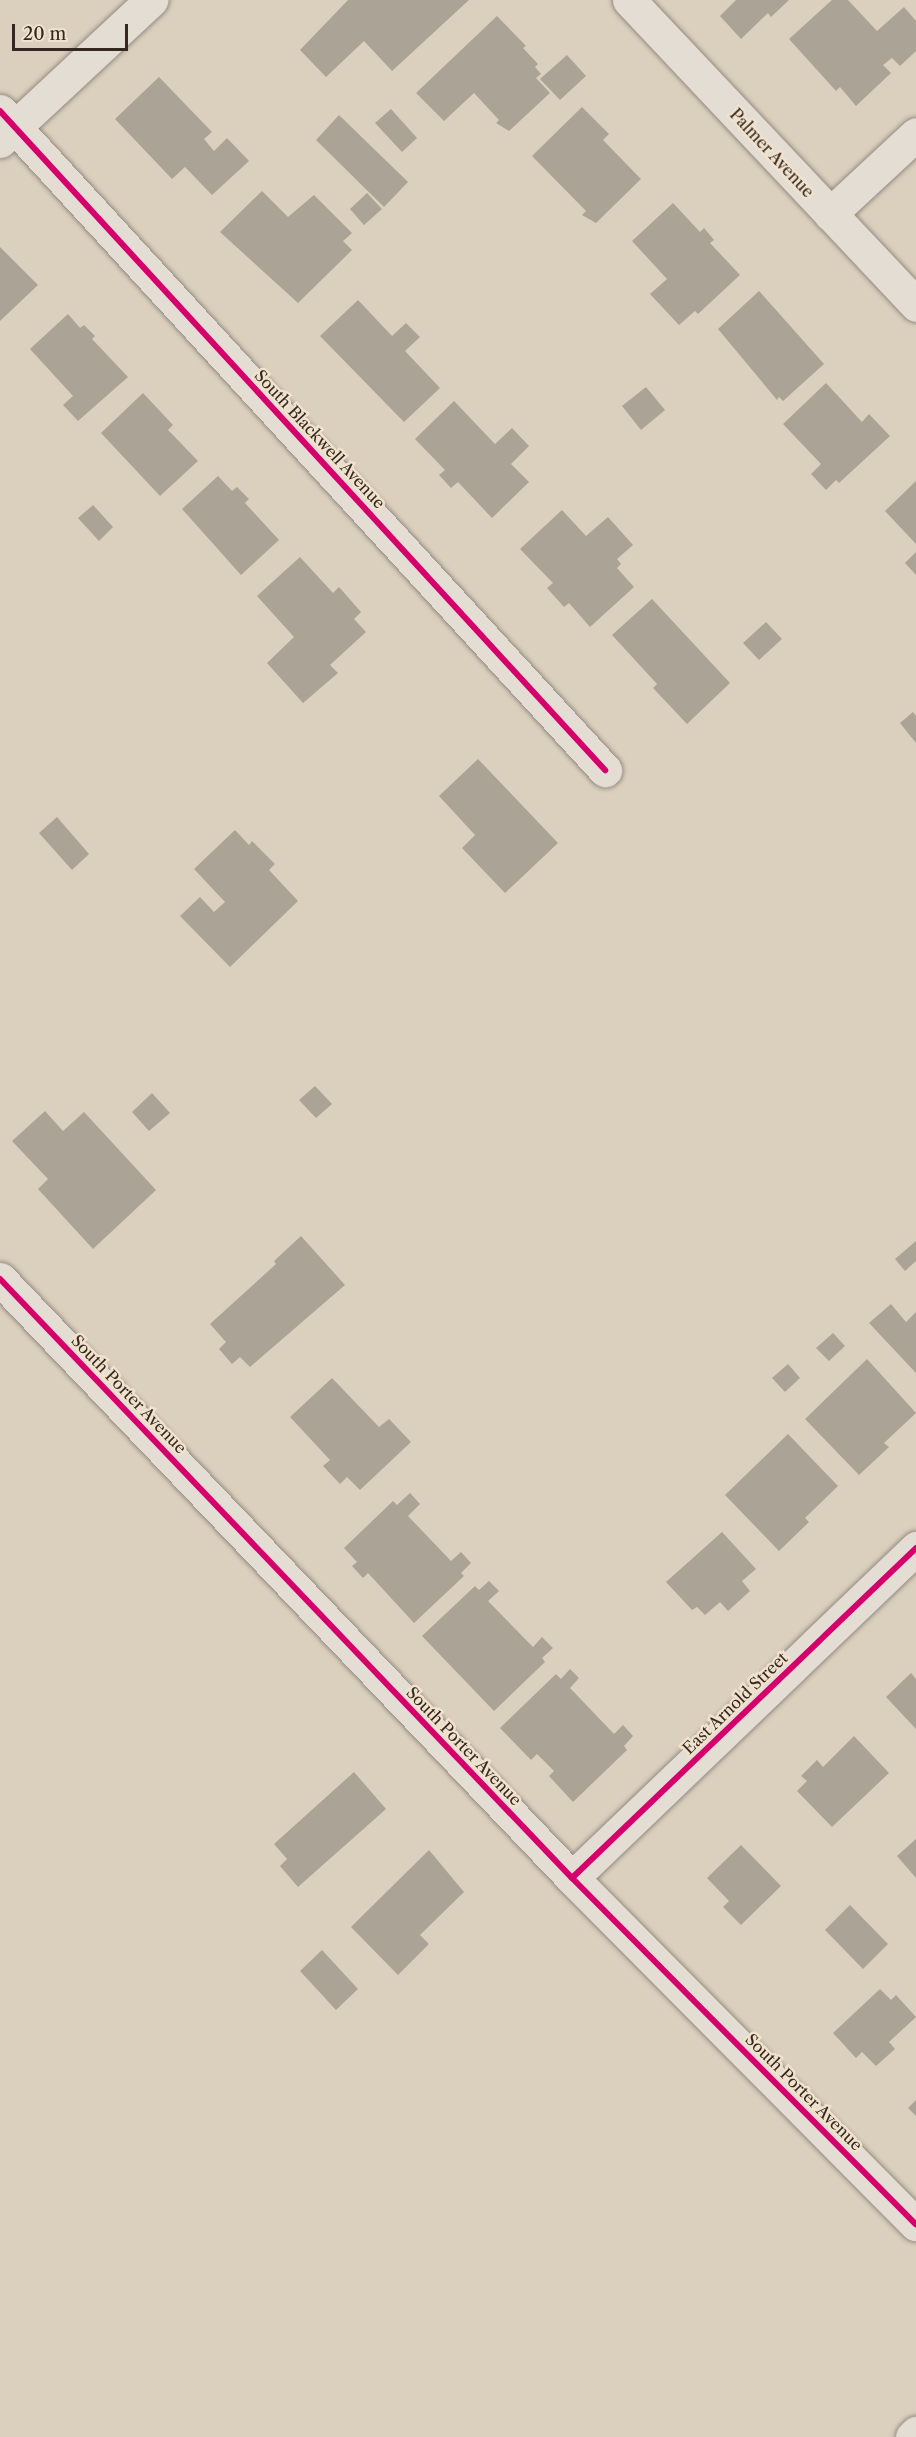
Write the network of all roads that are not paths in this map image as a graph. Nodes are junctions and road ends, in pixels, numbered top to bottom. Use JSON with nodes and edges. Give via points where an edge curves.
{"nodes":[{"id":1,"x":151,"y":0,"type":"edge"},
{"id":2,"x":629,"y":0,"type":"edge"},
{"id":3,"x":5,"y":126,"type":"edge"},
{"id":4,"x":916,"y":134,"type":"edge"},
{"id":5,"x":830,"y":214,"type":"junction"},
{"id":6,"x":916,"y":305,"type":"edge"},
{"id":7,"x":604,"y":770,"type":"dead end"},
{"id":8,"x":0,"y":1279,"type":"edge"},
{"id":9,"x":916,"y":1548,"type":"edge"},
{"id":10,"x":572,"y":1878,"type":"junction"},
{"id":11,"x":916,"y":2224,"type":"edge"},
{"id":12,"x":916,"y":2433,"type":"edge"},
{"id":13,"x":912,"y":2437,"type":"edge"}],
"edges":[{"from":1,"to":3,"type":"street"},
{"from":2,"to":5,"type":"street","name":"Palmer Avenue"},
{"from":3,"to":7,"type":"street","name":"South Blackwell Avenue"},
{"from":4,"to":5,"type":"street"},
{"from":5,"to":6,"type":"street","name":"Palmer Avenue"},
{"from":8,"to":10,"type":"street","name":"South Porter Avenue"},
{"from":9,"to":10,"type":"street","name":"East Arnold Street"},
{"from":10,"to":11,"type":"street","name":"South Porter Avenue"},
{"from":12,"to":13,"type":"street"}]}
